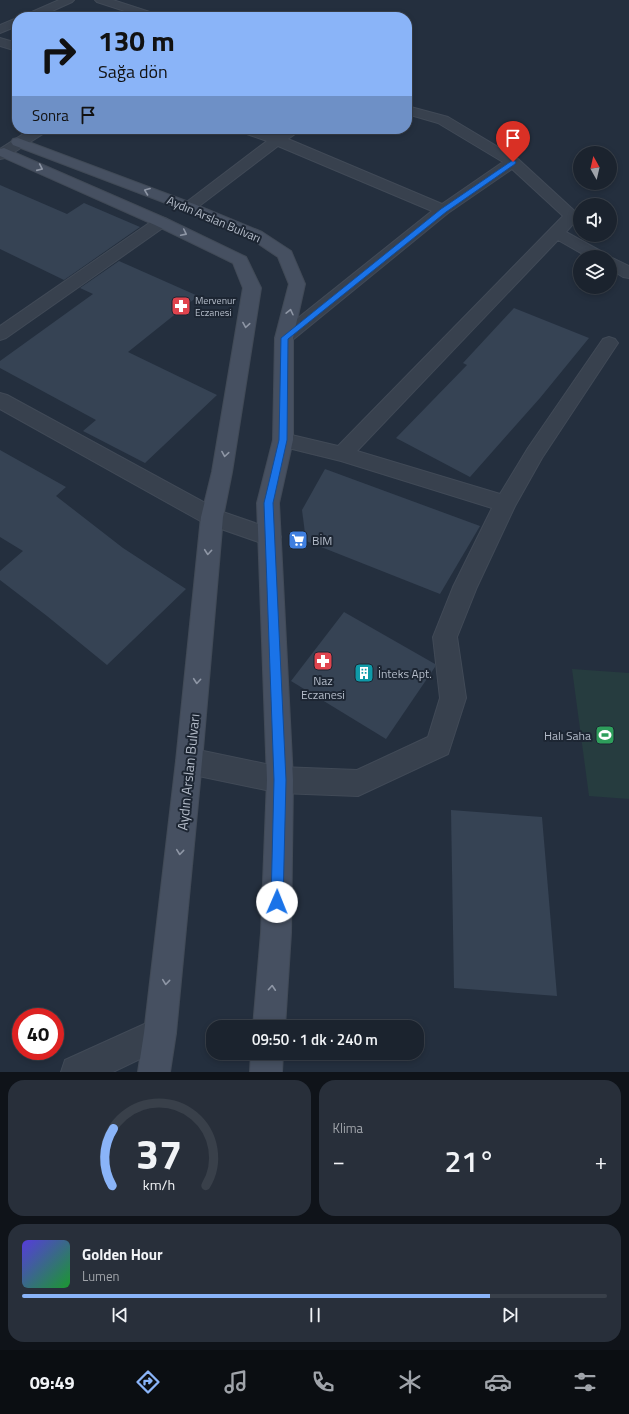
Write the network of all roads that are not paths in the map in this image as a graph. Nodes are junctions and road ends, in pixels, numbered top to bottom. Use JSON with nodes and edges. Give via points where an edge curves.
{"nodes":[{"id":1,"x":68,"y":0,"type":"edge"},
{"id":2,"x":100,"y":0,"type":"edge"},
{"id":3,"x":40,"y":12,"type":"edge"},
{"id":4,"x":139,"y":12,"type":"edge"},
{"id":5,"x":12,"y":24,"type":"edge"},
{"id":6,"x":0,"y":29,"type":"edge"},
{"id":7,"x":0,"y":42,"type":"edge"},
{"id":8,"x":12,"y":46,"type":"edge"},
{"id":9,"x":412,"y":111,"type":"edge"},
{"id":10,"x":32,"y":134,"type":"edge"},
{"id":11,"x":260,"y":134,"type":"edge"},
{"id":12,"x":287,"y":134,"type":"edge"},
{"id":13,"x":277,"y":140,"type":"junction"},
{"id":14,"x":7,"y":148,"type":"edge"},
{"id":15,"x":513,"y":162,"type":"junction"},
{"id":16,"x":189,"y":207,"type":"junction"},
{"id":17,"x":443,"y":210,"type":"junction"},
{"id":18,"x":161,"y":222,"type":"junction"},
{"id":19,"x":556,"y":233,"type":"junction"},
{"id":20,"x":587,"y":250,"type":"edge"},
{"id":21,"x":617,"y":266,"type":"edge"},
{"id":22,"x":629,"y":274,"type":"edge"},
{"id":23,"x":0,"y":334,"type":"edge"},
{"id":24,"x":284,"y":338,"type":"junction"},
{"id":25,"x":609,"y":343,"type":"dead end"},
{"id":26,"x":0,"y":400,"type":"edge"},
{"id":27,"x":283,"y":440,"type":"junction"},
{"id":28,"x":342,"y":454,"type":"junction"},
{"id":29,"x":505,"y":504,"type":"junction"},
{"id":30,"x":212,"y":517,"type":"junction"},
{"id":31,"x":270,"y":537,"type":"junction"},
{"id":32,"x":189,"y":761,"type":"junction"},
{"id":33,"x":280,"y":780,"type":"junction"},
{"id":34,"x":270,"y":1020,"type":"edge"},
{"id":35,"x":160,"y":1033,"type":"junction"},
{"id":36,"x":267,"y":1060,"type":"edge"},
{"id":37,"x":77,"y":1072,"type":"edge"},
{"id":38,"x":154,"y":1072,"type":"edge"},
{"id":39,"x":266,"y":1072,"type":"edge"}],
"edges":[{"from":1,"to":3,"type":"street"},
{"from":2,"to":4,"type":"street"},
{"from":5,"to":6,"type":"street"},
{"from":7,"to":8,"type":"street"},
{"from":9,"to":15,"type":"street","via":[[443,120]]},
{"from":10,"to":14,"type":"street"},
{"from":11,"to":13,"type":"street"},
{"from":12,"to":13,"type":"street"},
{"from":13,"to":16,"type":"street"},
{"from":13,"to":17,"type":"street"},
{"from":16,"to":14,"type":"street","name":"Aydın Arslan Bulvarı","one_way":true},
{"from":14,"to":18,"type":"street","name":"Aydın Arslan Bulvarı","one_way":true},
{"from":15,"to":17,"type":"street"},
{"from":15,"to":19,"type":"street","via":[[572,216]]},
{"from":24,"to":16,"type":"street","name":"Aydın Arslan Bulvarı","one_way":true,"via":[[297,284],[285,254],[256,235]]},
{"from":17,"to":24,"type":"street"},
{"from":18,"to":23,"type":"street"},
{"from":18,"to":30,"type":"street","name":"Aydın Arslan Bulvarı","one_way":true,"via":[[240,260],[252,288],[222,472]]},
{"from":19,"to":20,"type":"street"},
{"from":19,"to":28,"type":"street"},
{"from":21,"to":22,"type":"street"},
{"from":24,"to":27,"type":"street","name":"Aydın Arslan Bulvarı"},
{"from":25,"to":29,"type":"street","via":[[534,453]]},
{"from":26,"to":30,"type":"street"},
{"from":27,"to":28,"type":"street"},
{"from":27,"to":31,"type":"street","name":"Aydın Arslan Bulvarı","via":[[268,503]]},
{"from":28,"to":29,"type":"street"},
{"from":29,"to":33,"type":"street","via":[[465,587],[445,637],[453,698],[439,745],[358,783]]},
{"from":30,"to":31,"type":"street"},
{"from":30,"to":32,"type":"street","name":"Aydın Arslan Bulvarı","one_way":true},
{"from":31,"to":33,"type":"street","name":"Aydın Arslan Bulvarı"},
{"from":32,"to":33,"type":"street"},
{"from":32,"to":35,"type":"street","name":"Aydın Arslan Bulvarı","one_way":true},
{"from":34,"to":33,"type":"street","name":"Aydın Arslan Bulvarı","one_way":true,"via":[[276,933]]},
{"from":35,"to":37,"type":"street"},
{"from":35,"to":38,"type":"street","name":"Aydın Arslan Bulvarı"},
{"from":36,"to":39,"type":"street"}]}
